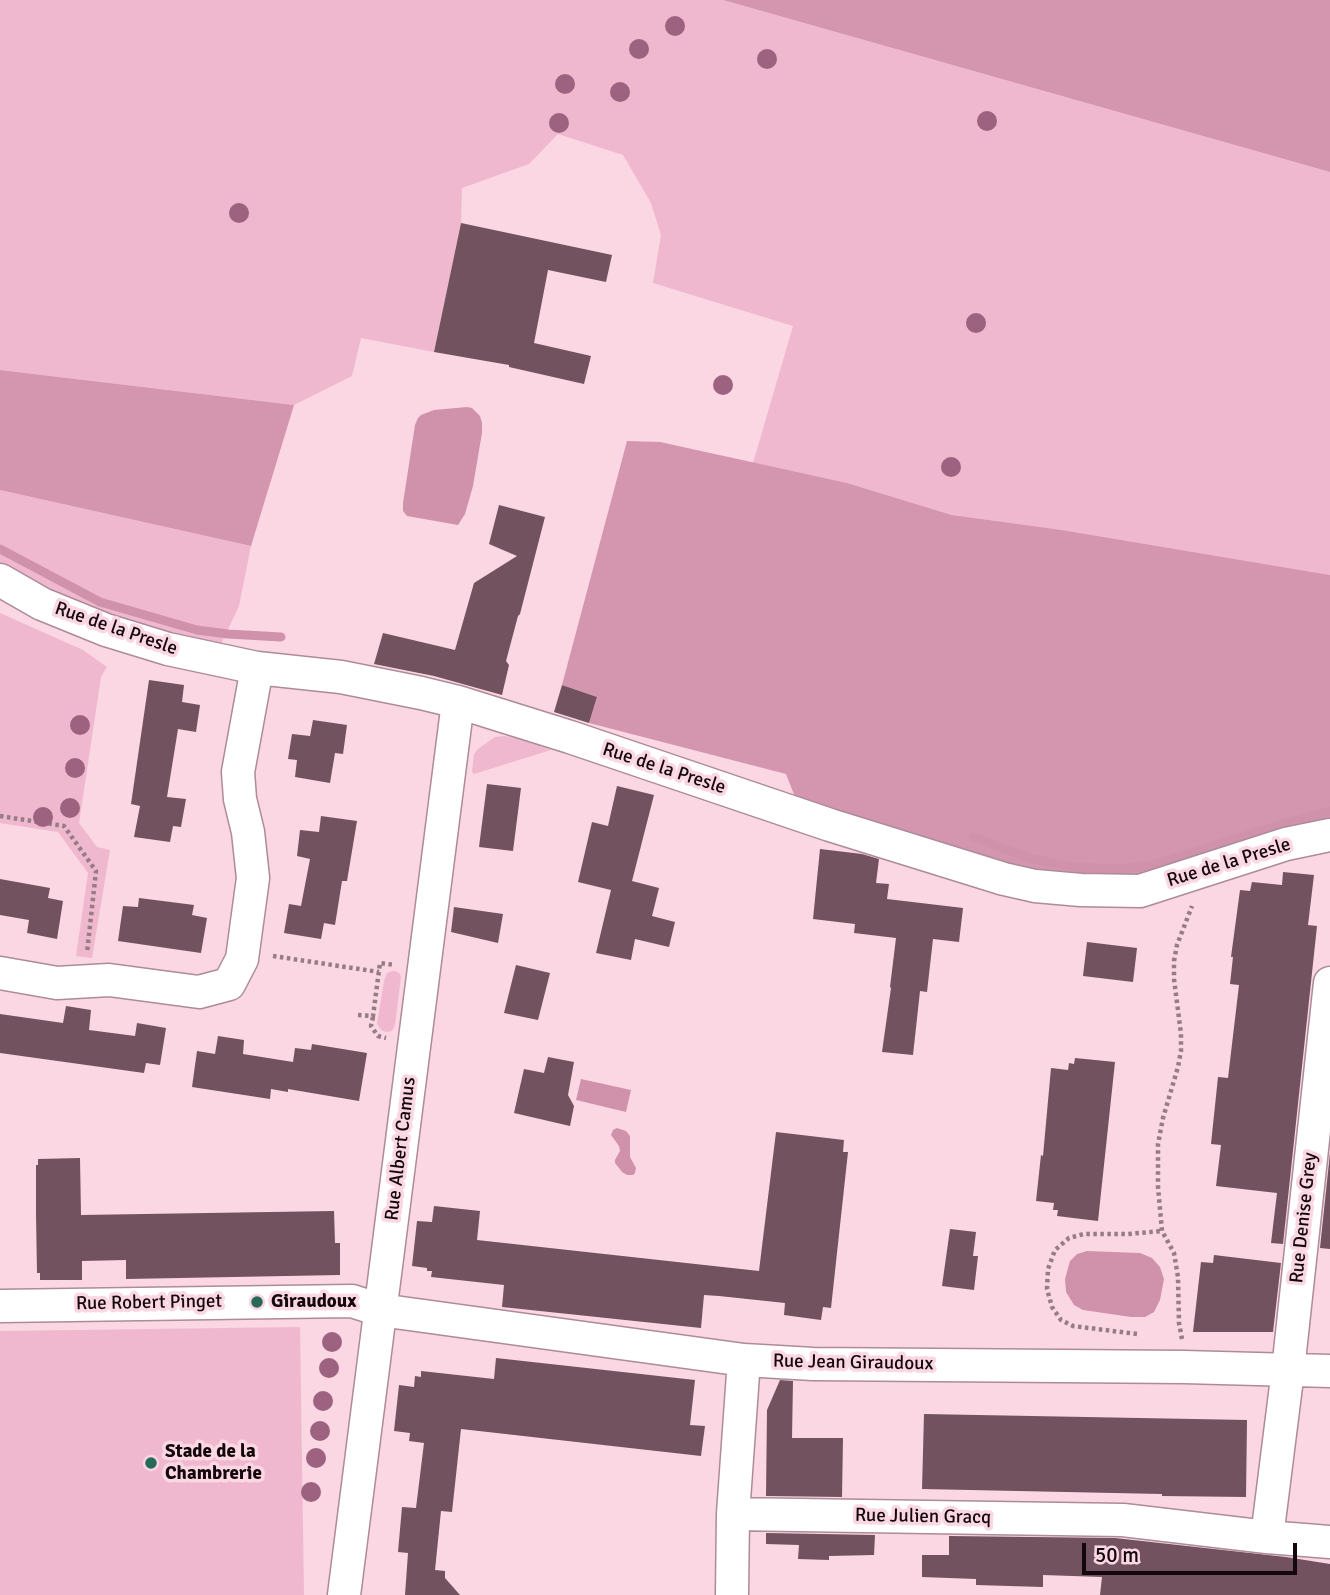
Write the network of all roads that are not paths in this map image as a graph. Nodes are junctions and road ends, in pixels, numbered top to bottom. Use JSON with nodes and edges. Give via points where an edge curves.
{"nodes":[{"id":1,"x":0,"y":580,"type":"edge"},
{"id":2,"x":257,"y":668,"type":"junction"},
{"id":3,"x":458,"y":702,"type":"junction"},
{"id":4,"x":1330,"y":835,"type":"edge"},
{"id":5,"x":0,"y":973,"type":"edge"},
{"id":6,"x":1330,"y":983,"type":"edge"},
{"id":7,"x":0,"y":1306,"type":"edge"},
{"id":8,"x":380,"y":1310,"type":"junction"},
{"id":9,"x":744,"y":1360,"type":"junction"},
{"id":10,"x":1288,"y":1370,"type":"junction"},
{"id":11,"x":1330,"y":1371,"type":"edge"},
{"id":12,"x":733,"y":1514,"type":"junction"},
{"id":13,"x":1267,"y":1537,"type":"junction"},
{"id":14,"x":1330,"y":1542,"type":"edge"},
{"id":15,"x":344,"y":1595,"type":"edge"},
{"id":16,"x":732,"y":1595,"type":"edge"}],
"edges":[{"from":1,"to":2,"type":"street","name":"Rue de la Presle","via":[[42,604],[106,629],[167,649]]},
{"from":2,"to":3,"type":"street","name":"Rue de la Presle","via":[[341,677]]},
{"from":2,"to":5,"type":"street","via":[[238,772],[253,878],[242,959],[229,984],[199,992],[109,980],[57,983]]},
{"from":3,"to":4,"type":"street","name":"Rue de la Presle","via":[[830,825],[1035,886],[1140,891],[1286,844]]},
{"from":3,"to":8,"type":"street","name":"Rue Albert Camus"},
{"from":6,"to":10,"type":"street","name":"Rue Denise Grey"},
{"from":7,"to":8,"type":"street","name":"Rue Robert Pinget","via":[[352,1301]]},
{"from":8,"to":9,"type":"street","name":"Rue Jean Giraudoux"},
{"from":8,"to":15,"type":"street","name":"Rue Albert Camus"},
{"from":9,"to":10,"type":"street","name":"Rue Jean Giraudoux","via":[[813,1364],[1183,1352]]},
{"from":9,"to":12,"type":"street"},
{"from":10,"to":11,"type":"street","name":"Rue Jean Giraudoux"},
{"from":10,"to":13,"type":"street"},
{"from":12,"to":13,"type":"street","name":"Rue Julien Gracq","via":[[1123,1520]]},
{"from":12,"to":16,"type":"street"},
{"from":13,"to":14,"type":"street","name":"Rue Julien Gracq"}]}
